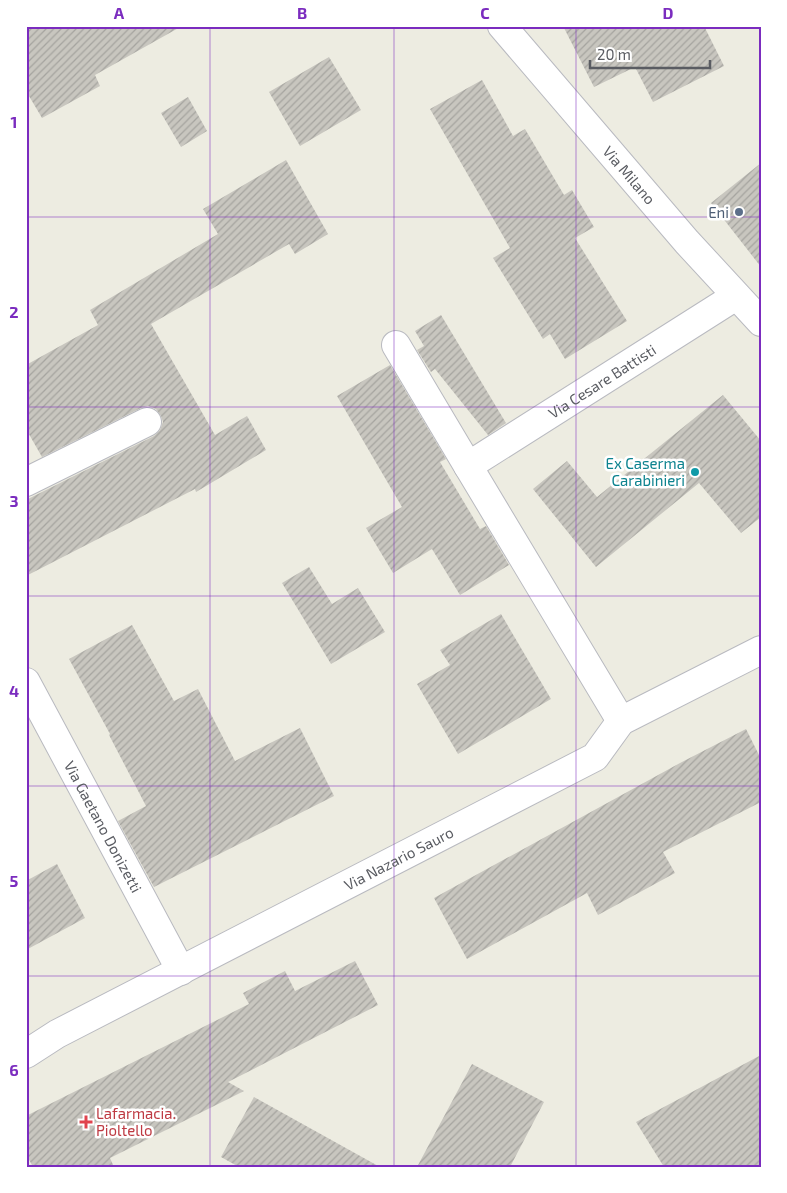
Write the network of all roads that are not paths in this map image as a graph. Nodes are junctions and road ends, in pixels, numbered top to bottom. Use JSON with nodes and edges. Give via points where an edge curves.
{"nodes":[{"id":1,"x":502,"y":26,"type":"edge"},
{"id":2,"x":736,"y":296,"type":"junction"},
{"id":3,"x":761,"y":322,"type":"edge"},
{"id":4,"x":396,"y":346,"type":"dead end"},
{"id":5,"x":147,"y":422,"type":"dead end"},
{"id":6,"x":468,"y":466,"type":"junction"},
{"id":7,"x":26,"y":482,"type":"edge"},
{"id":8,"x":761,"y":650,"type":"edge"},
{"id":9,"x":26,"y":682,"type":"edge"},
{"id":10,"x":620,"y":721,"type":"junction"},
{"id":11,"x":181,"y":971,"type":"junction"},
{"id":12,"x":26,"y":1054,"type":"edge"}],
"edges":[{"from":1,"to":2,"type":"street","name":"Via Milano"},
{"from":2,"to":3,"type":"street","name":"Via Milano"},
{"from":2,"to":6,"type":"street","name":"Via Cesare Battisti"},
{"from":4,"to":6,"type":"street"},
{"from":5,"to":7,"type":"street"},
{"from":6,"to":10,"type":"street"},
{"from":8,"to":10,"type":"street","name":"Via Nazario Sauro"},
{"from":9,"to":11,"type":"street","name":"Via Gaetano Donizetti"},
{"from":10,"to":11,"type":"street","name":"Via Nazario Sauro","via":[[595,757]]},
{"from":11,"to":12,"type":"street","name":"Via Nazario Sauro","via":[[57,1034]]}]}
